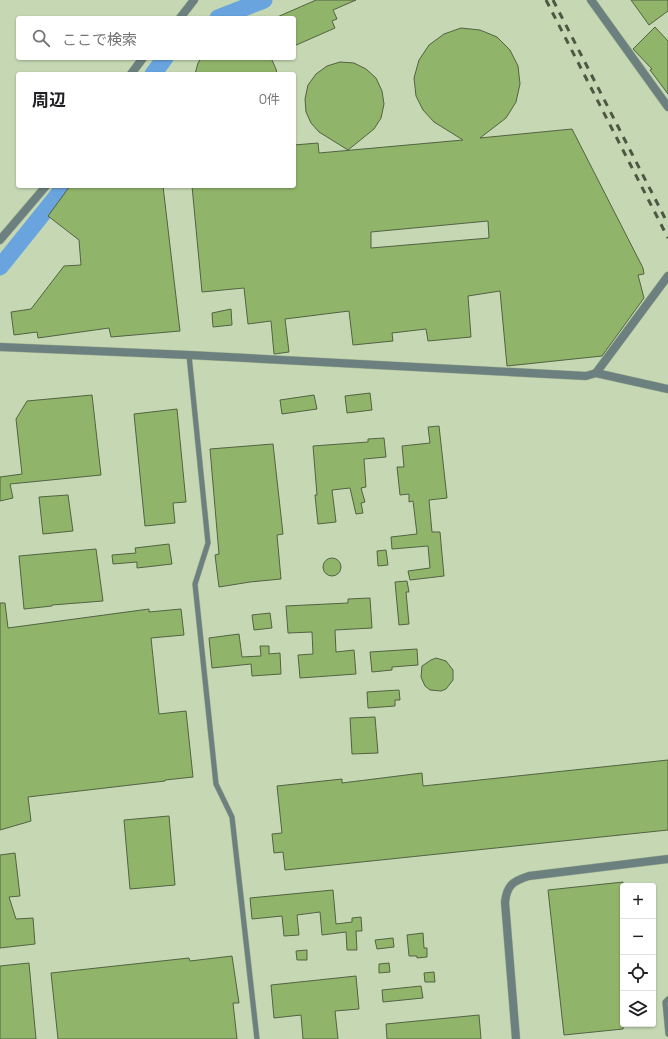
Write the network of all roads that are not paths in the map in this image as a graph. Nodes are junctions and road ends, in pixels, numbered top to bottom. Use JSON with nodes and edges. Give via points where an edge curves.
{"nodes":[{"id":1,"x":194,"y":0,"type":"edge"},
{"id":2,"x":591,"y":0,"type":"edge"},
{"id":3,"x":182,"y":16,"type":"edge"},
{"id":4,"x":142,"y":60,"type":"edge"},
{"id":5,"x":132,"y":72,"type":"edge"},
{"id":6,"x":668,"y":107,"type":"edge"},
{"id":7,"x":44,"y":188,"type":"edge"},
{"id":8,"x":0,"y":240,"type":"edge"},
{"id":9,"x":668,"y":276,"type":"edge"},
{"id":10,"x":0,"y":347,"type":"edge"},
{"id":11,"x":189,"y":355,"type":"junction"},
{"id":12,"x":596,"y":373,"type":"junction"},
{"id":13,"x":668,"y":389,"type":"edge"},
{"id":14,"x":668,"y":859,"type":"edge"},
{"id":15,"x":668,"y":999,"type":"edge"},
{"id":16,"x":668,"y":1034,"type":"edge"},
{"id":17,"x":257,"y":1039,"type":"edge"},
{"id":18,"x":516,"y":1039,"type":"edge"}],
"edges":[{"from":1,"to":3,"type":"street"},
{"from":2,"to":6,"type":"street"},
{"from":4,"to":5,"type":"street"},
{"from":7,"to":8,"type":"street"},
{"from":9,"to":12,"type":"street"},
{"from":10,"to":11,"type":"street"},
{"from":11,"to":12,"type":"street","via":[[586,376]]},
{"from":11,"to":17,"type":"lane","via":[[208,543],[195,584],[216,784],[232,817]]},
{"from":12,"to":13,"type":"street"},
{"from":14,"to":18,"type":"street","via":[[529,876],[511,884],[506,891],[505,902]]},
{"from":15,"to":16,"type":"lane","via":[[665,1002]]}]}
